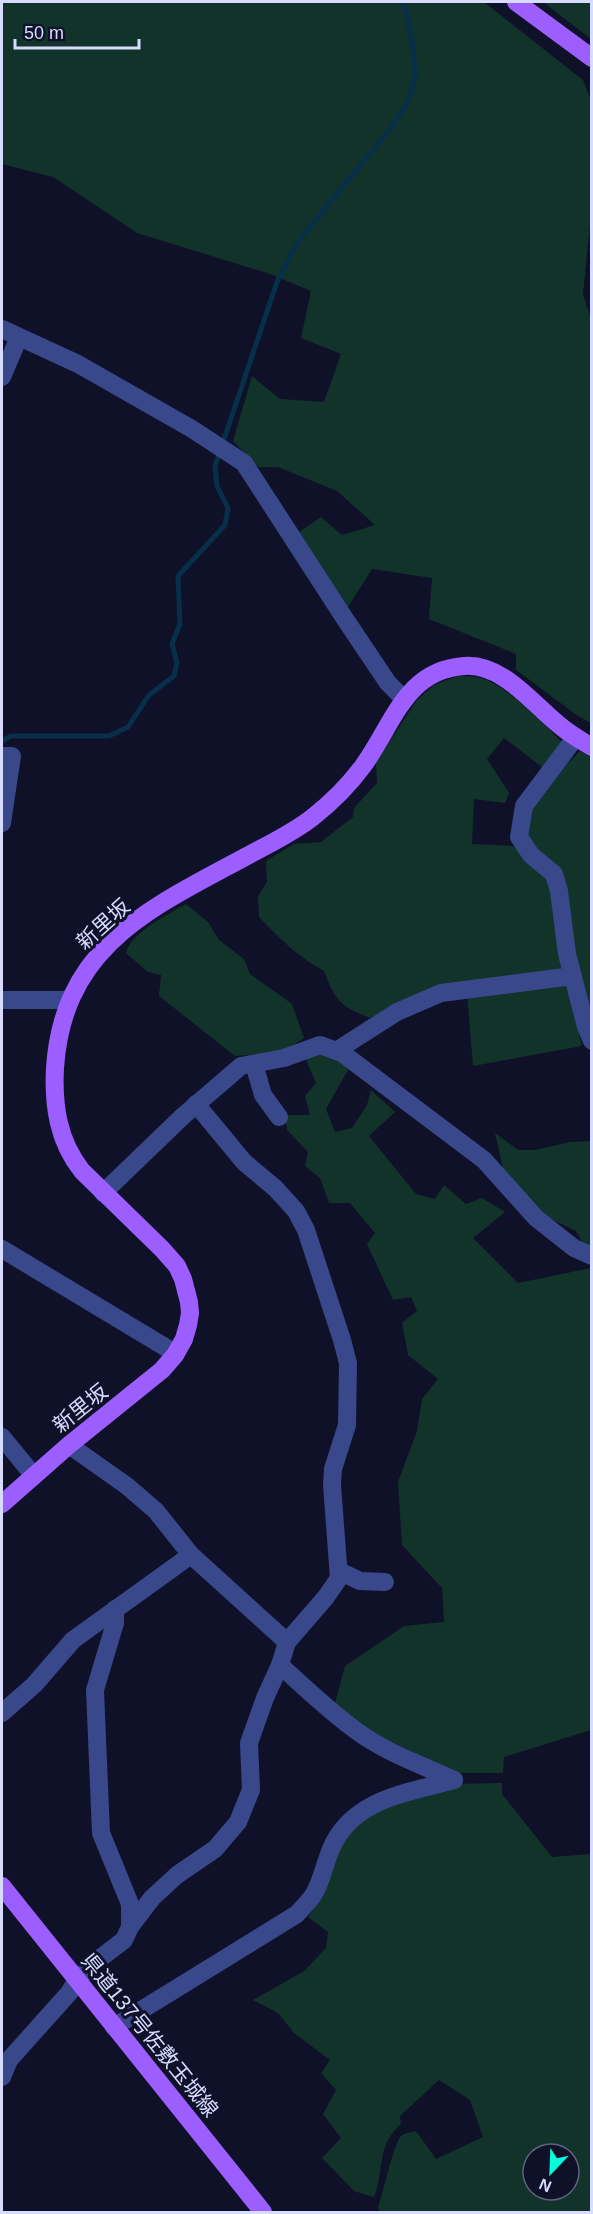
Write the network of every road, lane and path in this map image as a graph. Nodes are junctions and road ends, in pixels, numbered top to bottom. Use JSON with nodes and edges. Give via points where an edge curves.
{"nodes":[{"id":1,"x":516,"y":2,"type":"edge"},
{"id":2,"x":591,"y":58,"type":"edge"},
{"id":3,"x":2,"y":329,"type":"edge"},
{"id":4,"x":19,"y":337,"type":"junction"},
{"id":5,"x":2,"y":377,"type":"edge"},
{"id":6,"x":404,"y":699,"type":"junction"},
{"id":7,"x":575,"y":738,"type":"junction"},
{"id":8,"x":591,"y":747,"type":"edge"},
{"id":9,"x":2,"y":756,"type":"edge"},
{"id":10,"x":2,"y":823,"type":"edge"},
{"id":11,"x":573,"y":976,"type":"junction"},
{"id":12,"x":2,"y":1000,"type":"edge"},
{"id":13,"x":69,"y":1000,"type":"junction"},
{"id":14,"x":591,"y":1041,"type":"edge"},
{"id":15,"x":336,"y":1051,"type":"junction"},
{"id":16,"x":254,"y":1064,"type":"junction"},
{"id":17,"x":196,"y":1104,"type":"junction"},
{"id":18,"x":279,"y":1117,"type":"dead end"},
{"id":19,"x":103,"y":1193,"type":"junction"},
{"id":20,"x":2,"y":1249,"type":"edge"},
{"id":21,"x":591,"y":1256,"type":"edge"},
{"id":22,"x":175,"y":1355,"type":"junction"},
{"id":23,"x":2,"y":1437,"type":"edge"},
{"id":24,"x":69,"y":1445,"type":"junction"},
{"id":25,"x":34,"y":1476,"type":"junction"},
{"id":26,"x":2,"y":1504,"type":"edge"},
{"id":27,"x":191,"y":1555,"type":"junction"},
{"id":28,"x":339,"y":1571,"type":"junction"},
{"id":29,"x":385,"y":1582,"type":"dead end"},
{"id":30,"x":115,"y":1609,"type":"junction"},
{"id":31,"x":286,"y":1642,"type":"junction"},
{"id":32,"x":280,"y":1665,"type":"junction"},
{"id":33,"x":2,"y":1713,"type":"edge"},
{"id":34,"x":2,"y":1886,"type":"edge"},
{"id":35,"x":130,"y":1927,"type":"junction"},
{"id":36,"x":77,"y":1980,"type":"junction"},
{"id":37,"x":114,"y":2026,"type":"junction"},
{"id":38,"x":2,"y":2077,"type":"edge"},
{"id":39,"x":263,"y":2212,"type":"edge"}],
"edges":[{"from":1,"to":2,"type":"main road"},
{"from":3,"to":4,"type":"street"},
{"from":4,"to":5,"type":"street"},
{"from":4,"to":6,"type":"street","via":[[78,364],[244,463],[345,620],[388,683]]},
{"from":6,"to":7,"type":"main road","name":"新里坂","via":[[416,686],[449,668],[484,668],[529,697]]},
{"from":6,"to":13,"type":"main road","name":"新里坂","via":[[364,764],[327,805],[295,828],[138,920],[100,952]]},
{"from":7,"to":8,"type":"main road","name":"新里坂"},
{"from":7,"to":11,"type":"street","via":[[524,806],[519,837],[531,855],[554,874]]},
{"from":9,"to":10,"type":"street","via":[[12,756]]},
{"from":11,"to":14,"type":"street"},
{"from":11,"to":15,"type":"street","via":[[441,993],[397,1012]]},
{"from":12,"to":13,"type":"street"},
{"from":13,"to":19,"type":"main road","name":"新里坂","via":[[56,1061],[55,1097],[60,1130],[72,1159]]},
{"from":15,"to":16,"type":"street","via":[[320,1045]]},
{"from":15,"to":21,"type":"street","via":[[484,1160],[536,1218],[574,1248]]},
{"from":16,"to":17,"type":"street","via":[[241,1066]]},
{"from":16,"to":18,"type":"street","via":[[263,1095]]},
{"from":17,"to":19,"type":"street"},
{"from":17,"to":28,"type":"street","via":[[244,1162],[296,1210],[342,1340],[348,1363],[347,1425],[332,1485]]},
{"from":19,"to":22,"type":"main road","name":"新里坂","via":[[162,1249],[183,1279],[190,1313],[184,1339]]},
{"from":20,"to":22,"type":"street"},
{"from":22,"to":24,"type":"main road","name":"新里坂","via":[[162,1370]]},
{"from":23,"to":25,"type":"street"},
{"from":24,"to":25,"type":"main road","name":"新里坂"},
{"from":24,"to":27,"type":"street","via":[[156,1511]]},
{"from":25,"to":26,"type":"main road","name":"新里坂"},
{"from":27,"to":30,"type":"street"},
{"from":27,"to":31,"type":"street"},
{"from":28,"to":29,"type":"street","via":[[360,1581]]},
{"from":28,"to":31,"type":"street","via":[[339,1578],[326,1597]]},
{"from":30,"to":33,"type":"street","via":[[74,1640],[34,1685]]},
{"from":30,"to":35,"type":"street","via":[[115,1623],[95,1690],[101,1833],[130,1904]]},
{"from":31,"to":32,"type":"street"},
{"from":32,"to":35,"type":"street","via":[[249,1743],[251,1790],[238,1822],[215,1849],[152,1898]]},
{"from":32,"to":37,"type":"street","via":[[360,1733],[397,1755],[454,1780],[385,1799],[345,1823],[315,1893],[297,1914]]},
{"from":34,"to":36,"type":"main road","name":"県道137号佐敷玉城線"},
{"from":35,"to":36,"type":"street","via":[[124,1940]]},
{"from":36,"to":37,"type":"main road","name":"県道137号佐敷玉城線"},
{"from":36,"to":38,"type":"street","via":[[9,2060]]},
{"from":37,"to":39,"type":"main road","name":"県道137号佐敷玉城線"}]}
